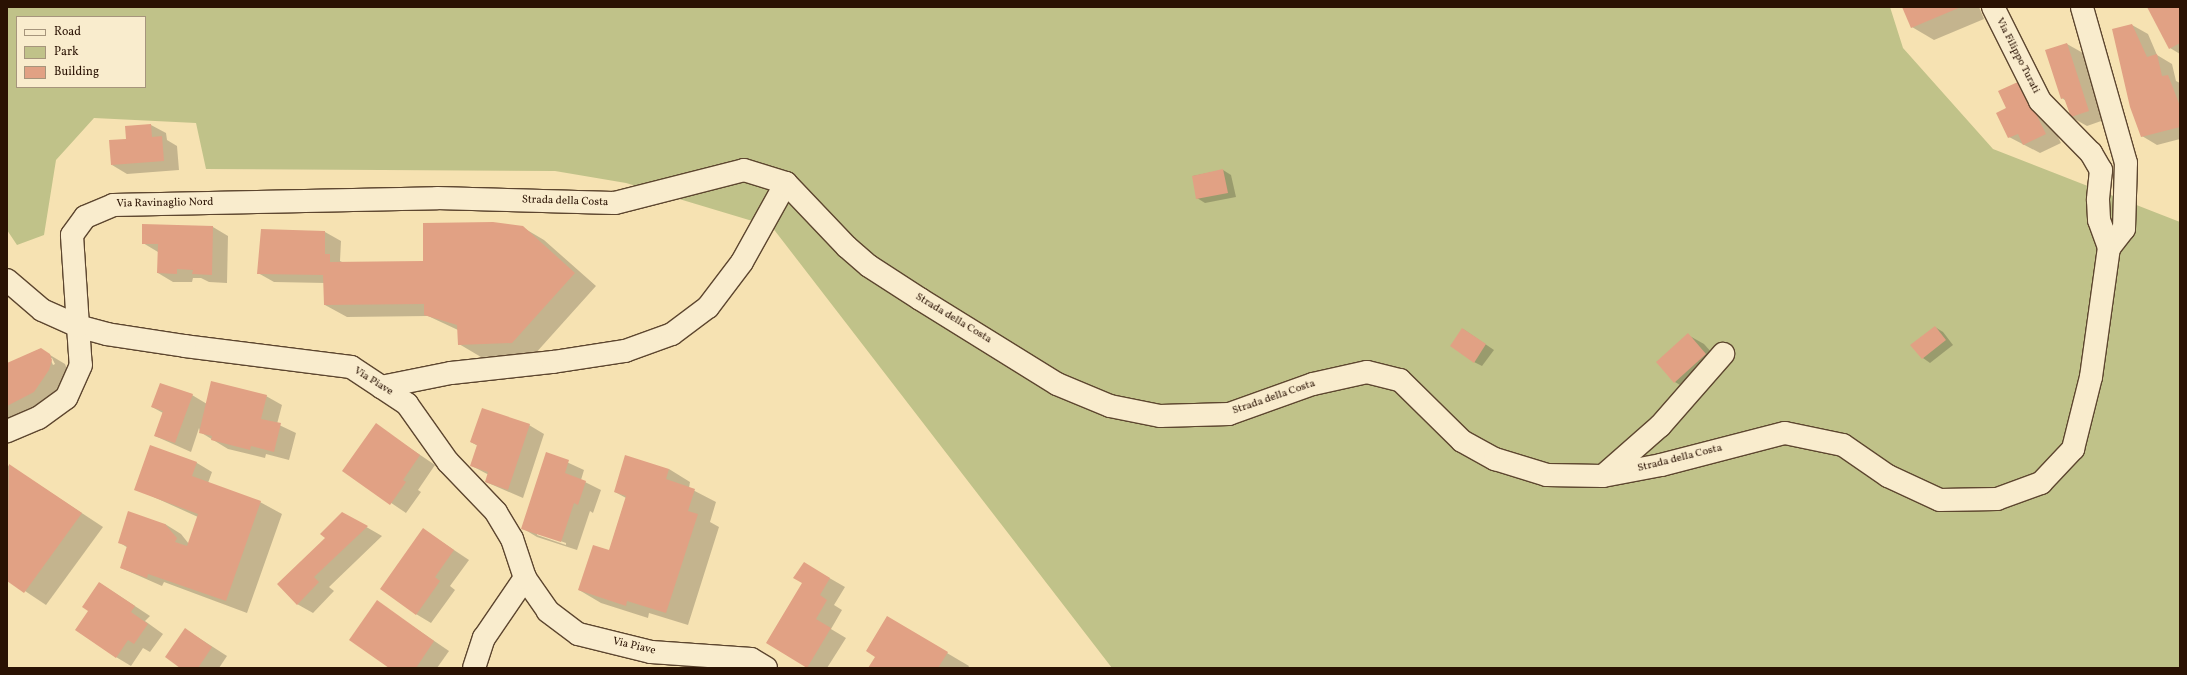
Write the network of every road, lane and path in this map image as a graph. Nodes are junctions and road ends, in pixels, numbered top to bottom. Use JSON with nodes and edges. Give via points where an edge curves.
{"nodes":[{"id":1,"x":1993,"y":7,"type":"edge"},
{"id":2,"x":2082,"y":7,"type":"edge"},
{"id":3,"x":786,"y":183,"type":"junction"},
{"id":4,"x":266,"y":202,"type":"joint"},
{"id":5,"x":2109,"y":248,"type":"junction"},
{"id":6,"x":7,"y":280,"type":"edge"},
{"id":7,"x":78,"y":326,"type":"junction"},
{"id":8,"x":1723,"y":354,"type":"dead end"},
{"id":9,"x":2091,"y":377,"type":"joint"},
{"id":10,"x":381,"y":387,"type":"junction"},
{"id":11,"x":7,"y":431,"type":"edge"},
{"id":12,"x":1602,"y":476,"type":"junction"},
{"id":13,"x":525,"y":578,"type":"junction"},
{"id":14,"x":474,"y":668,"type":"edge"},
{"id":15,"x":766,"y":668,"type":"edge"}],
"edges":[{"from":1,"to":5,"type":"street","name":"Via Filippo Turati","via":[[2040,101],[2091,153],[2101,170],[2099,220]]},
{"from":2,"to":5,"type":"street","name":"Via Filippo Turati","via":[[2126,163],[2124,228]]},
{"from":3,"to":4,"type":"street","name":"Strada della Costa","via":[[744,170],[615,203],[437,198]]},
{"from":3,"to":10,"type":"street","via":[[742,262],[708,307],[672,334],[625,351],[451,373]]},
{"from":3,"to":12,"type":"street","name":"Strada della Costa","via":[[847,247],[869,266],[1057,384],[1110,406],[1160,416],[1229,414],[1313,384],[1367,372],[1400,380],[1462,442],[1495,459],[1546,475]]},
{"from":4,"to":7,"type":"street","name":"Via Ravinaglio Nord","via":[[113,205],[85,216],[72,235]]},
{"from":5,"to":9,"type":"street","name":"Via Filippo Turati"},
{"from":6,"to":7,"type":"street","name":"Via Piave","via":[[42,310]]},
{"from":7,"to":10,"type":"street","name":"Via Piave","via":[[107,334],[185,346],[351,367]]},
{"from":7,"to":11,"type":"street","name":"Via Ravinaglio Nord","via":[[81,365],[66,398],[38,418]]},
{"from":8,"to":12,"type":"street","via":[[1660,426]]},
{"from":9,"to":12,"type":"street","name":"Strada della Costa","via":[[2073,449],[2041,483],[1998,499],[1940,500],[1888,476],[1843,445],[1785,433],[1661,465]]},
{"from":10,"to":13,"type":"street","name":"Via Piave","via":[[407,404],[448,462],[496,512],[512,538]]},
{"from":13,"to":14,"type":"street","via":[[484,638]]},
{"from":13,"to":15,"type":"street","name":"Via Piave","via":[[548,611],[578,634],[651,652],[751,659]]}]}
